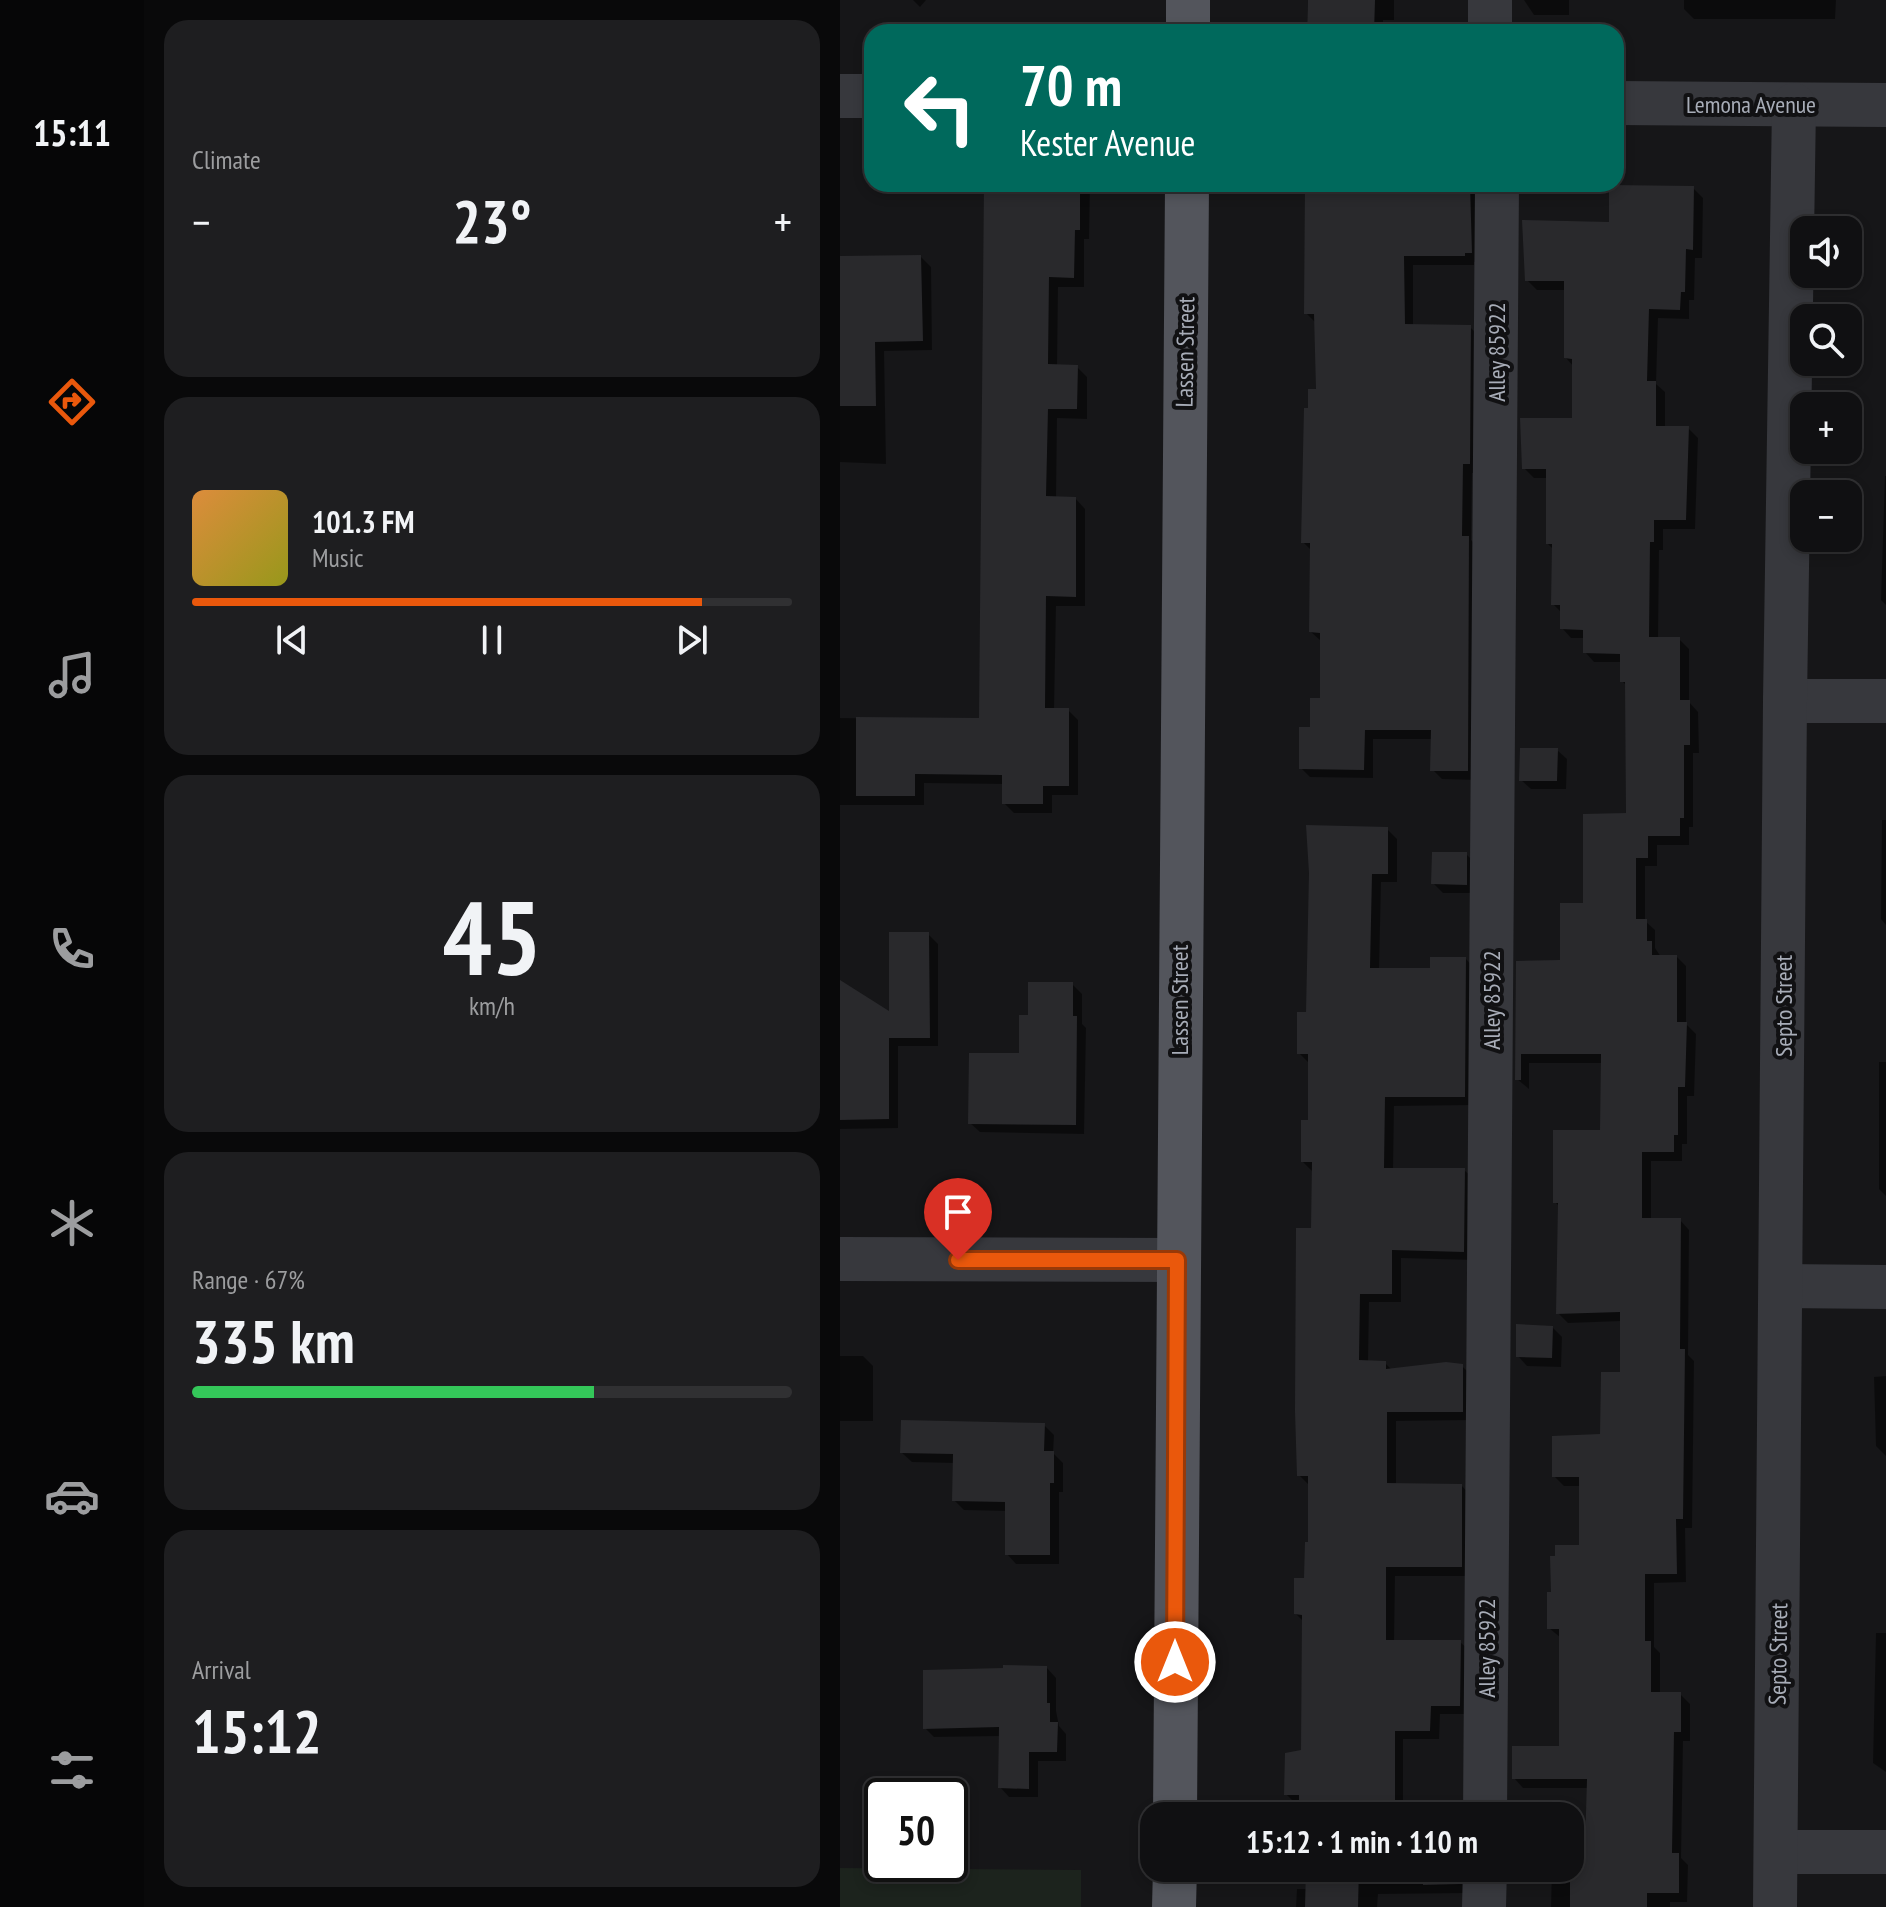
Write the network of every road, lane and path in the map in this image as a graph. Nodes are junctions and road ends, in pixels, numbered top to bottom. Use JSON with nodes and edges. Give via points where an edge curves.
{"nodes":[{"id":1,"x":1188,"y":0,"type":"edge"},
{"id":2,"x":1490,"y":0,"type":"edge"},
{"id":3,"x":1188,"y":24,"type":"edge"},
{"id":4,"x":1490,"y":24,"type":"edge"},
{"id":5,"x":840,"y":96,"type":"edge"},
{"id":6,"x":864,"y":96,"type":"edge"},
{"id":7,"x":1624,"y":103,"type":"edge"},
{"id":8,"x":1794,"y":105,"type":"junction"},
{"id":9,"x":1886,"y":105,"type":"edge"},
{"id":10,"x":1187,"y":192,"type":"edge"},
{"id":11,"x":1497,"y":192,"type":"edge"},
{"id":12,"x":1785,"y":701,"type":"junction"},
{"id":13,"x":1886,"y":701,"type":"edge"},
{"id":14,"x":840,"y":1259,"type":"edge"},
{"id":15,"x":1177,"y":1260,"type":"junction"},
{"id":16,"x":1781,"y":1286,"type":"junction"},
{"id":17,"x":1886,"y":1287,"type":"edge"},
{"id":18,"x":1175,"y":1802,"type":"edge"},
{"id":19,"x":1485,"y":1802,"type":"edge"},
{"id":20,"x":1776,"y":1852,"type":"junction"},
{"id":21,"x":1886,"y":1852,"type":"edge"},
{"id":22,"x":1175,"y":1882,"type":"edge"},
{"id":23,"x":1485,"y":1882,"type":"edge"},
{"id":24,"x":1174,"y":1907,"type":"edge"},
{"id":25,"x":1484,"y":1907,"type":"edge"},
{"id":26,"x":1775,"y":1907,"type":"edge"}],
"edges":[{"from":1,"to":3,"type":"main road"},
{"from":2,"to":4,"type":"street"},
{"from":5,"to":6,"type":"street"},
{"from":7,"to":8,"type":"street","name":"Lemona Avenue"},
{"from":8,"to":9,"type":"street","name":"Lemona Avenue"},
{"from":8,"to":12,"type":"street","name":"Septo Street"},
{"from":10,"to":15,"type":"main road","name":"Lassen Street"},
{"from":11,"to":19,"type":"street","name":"Alley 85922"},
{"from":12,"to":13,"type":"street"},
{"from":12,"to":16,"type":"street","name":"Septo Street"},
{"from":14,"to":15,"type":"street"},
{"from":15,"to":18,"type":"main road","name":"Lassen Street"},
{"from":16,"to":17,"type":"street"},
{"from":16,"to":20,"type":"street","name":"Septo Street"},
{"from":20,"to":21,"type":"street"},
{"from":20,"to":26,"type":"street","name":"Septo Street"},
{"from":22,"to":24,"type":"main road"},
{"from":23,"to":25,"type":"street"}]}
